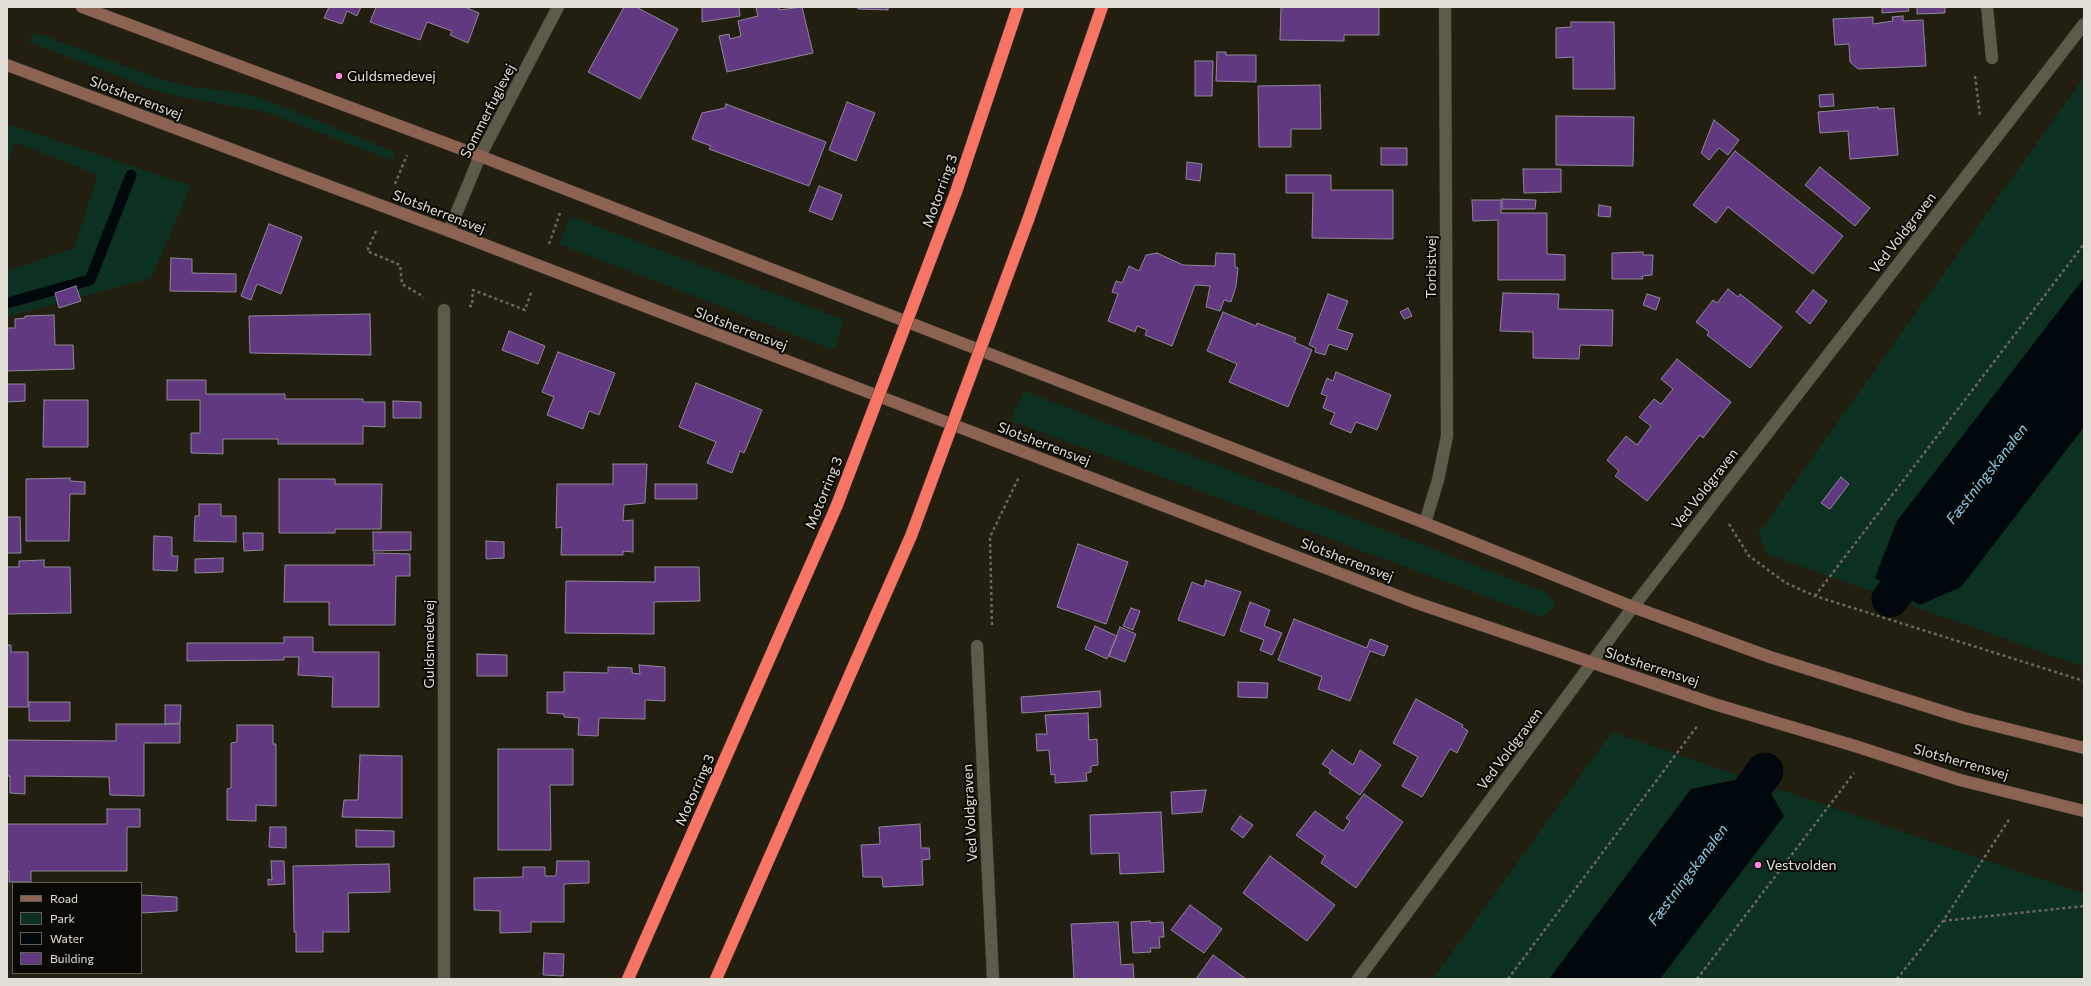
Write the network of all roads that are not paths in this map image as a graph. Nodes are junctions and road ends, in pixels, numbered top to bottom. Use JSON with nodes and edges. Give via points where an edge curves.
{"nodes":[{"id":1,"x":82,"y":7,"type":"edge"},
{"id":2,"x":558,"y":7,"type":"edge"},
{"id":3,"x":1018,"y":7,"type":"edge"},
{"id":4,"x":1102,"y":7,"type":"edge"},
{"id":5,"x":1445,"y":7,"type":"edge"},
{"id":6,"x":1987,"y":7,"type":"edge"},
{"id":7,"x":2084,"y":24,"type":"edge"},
{"id":8,"x":1992,"y":58,"type":"dead end"},
{"id":9,"x":7,"y":65,"type":"edge"},
{"id":10,"x":480,"y":156,"type":"junction"},
{"id":11,"x":449,"y":231,"type":"junction"},
{"id":12,"x":444,"y":310,"type":"dead end"},
{"id":13,"x":1425,"y":523,"type":"junction"},
{"id":14,"x":1633,"y":607,"type":"junction"},
{"id":15,"x":977,"y":646,"type":"road end"},
{"id":16,"x":1592,"y":663,"type":"junction"},
{"id":17,"x":2084,"y":748,"type":"edge"},
{"id":18,"x":2084,"y":811,"type":"edge"},
{"id":19,"x":444,"y":979,"type":"edge"},
{"id":20,"x":628,"y":979,"type":"edge"},
{"id":21,"x":716,"y":979,"type":"edge"},
{"id":22,"x":993,"y":979,"type":"edge"},
{"id":23,"x":1358,"y":979,"type":"edge"}],
"edges":[{"from":1,"to":10,"type":"street"},
{"from":2,"to":10,"type":"street","name":"Sommerfuglevej"},
{"from":3,"to":20,"type":"highway","name":"Motorring 3","bridge":true,"via":[[956,192],[837,505]]},
{"from":4,"to":21,"type":"highway","bridge":true,"via":[[1028,220],[911,536]]},
{"from":5,"to":13,"type":"street","name":"Torbistvej","via":[[1447,436],[1438,480]]},
{"from":6,"to":8,"type":"street"},
{"from":7,"to":14,"type":"street","name":"Ved Voldgraven"},
{"from":9,"to":11,"type":"street","name":"Slotsherrensvej"},
{"from":10,"to":11,"type":"street","name":"Sommerfuglevej"},
{"from":10,"to":13,"type":"street"},
{"from":11,"to":16,"type":"street","name":"Slotsherrensvej","via":[[1414,602]]},
{"from":12,"to":19,"type":"street","name":"Guldsmedevej"},
{"from":13,"to":14,"type":"street"},
{"from":14,"to":16,"type":"street","name":"Ved Voldgraven"},
{"from":14,"to":17,"type":"street","via":[[1770,657],[1956,716]]},
{"from":15,"to":22,"type":"street","name":"Ved Voldgraven"},
{"from":16,"to":18,"type":"street","name":"Slotsherrensvej","via":[[1714,704],[1960,780]]},
{"from":16,"to":23,"type":"street","name":"Ved Voldgraven"}]}
